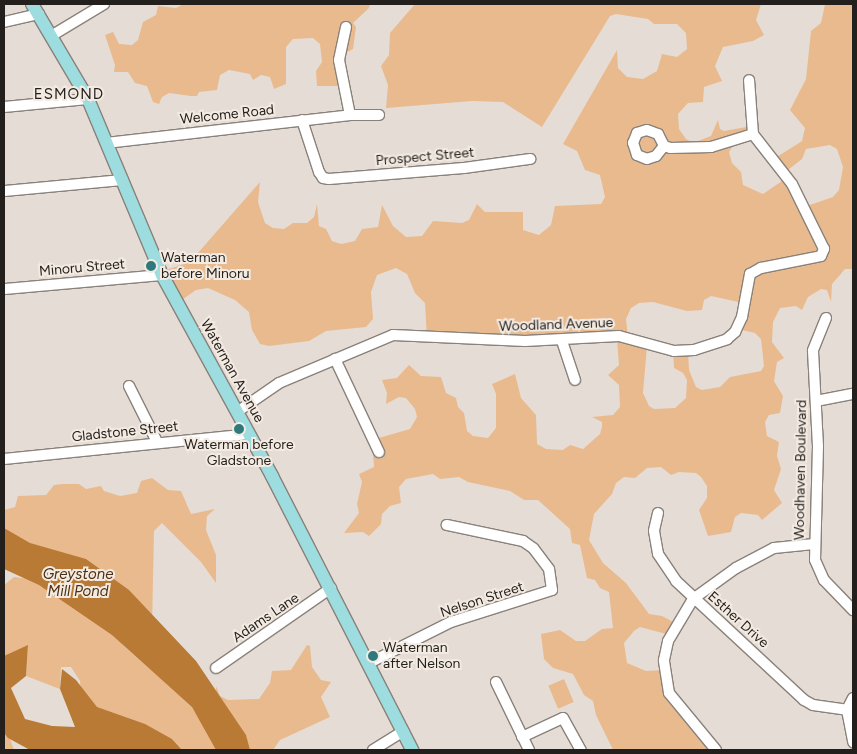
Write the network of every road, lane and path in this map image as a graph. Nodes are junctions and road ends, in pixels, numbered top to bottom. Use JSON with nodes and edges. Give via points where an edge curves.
{"nodes":[{"id":1,"x":104,"y":4,"type":"edge"},
{"id":2,"x":35,"y":9,"type":"edge"},
{"id":3,"x":4,"y":22,"type":"edge"},
{"id":4,"x":346,"y":27,"type":"dead end"},
{"id":5,"x":51,"y":36,"type":"junction"},
{"id":6,"x":750,"y":80,"type":"dead end"},
{"id":7,"x":88,"y":99,"type":"junction"},
{"id":8,"x":4,"y":107,"type":"edge"},
{"id":9,"x":350,"y":115,"type":"junction"},
{"id":10,"x":379,"y":115,"type":"dead end"},
{"id":11,"x":302,"y":120,"type":"junction"},
{"id":12,"x":753,"y":134,"type":"junction"},
{"id":13,"x":106,"y":143,"type":"junction"},
{"id":14,"x":664,"y":146,"type":"dead end"},
{"id":15,"x":530,"y":159,"type":"dead end"},
{"id":16,"x":122,"y":180,"type":"junction"},
{"id":17,"x":4,"y":191,"type":"edge"},
{"id":18,"x":162,"y":275,"type":"junction"},
{"id":19,"x":4,"y":289,"type":"edge"},
{"id":20,"x":826,"y":318,"type":"dead end"},
{"id":21,"x":562,"y":341,"type":"junction"},
{"id":22,"x":335,"y":359,"type":"junction"},
{"id":23,"x":575,"y":380,"type":"dead end"},
{"id":24,"x":129,"y":386,"type":"dead end"},
{"id":25,"x":853,"y":394,"type":"edge"},
{"id":26,"x":816,"y":401,"type":"junction"},
{"id":27,"x":237,"y":412,"type":"junction"},
{"id":28,"x":249,"y":434,"type":"junction"},
{"id":29,"x":157,"y":442,"type":"junction"},
{"id":30,"x":379,"y":452,"type":"dead end"},
{"id":31,"x":4,"y":459,"type":"edge"},
{"id":32,"x":658,"y":513,"type":"dead end"},
{"id":33,"x":447,"y":524,"type":"dead end"},
{"id":34,"x":814,"y":544,"type":"junction"},
{"id":35,"x":330,"y":588,"type":"junction"},
{"id":36,"x":693,"y":599,"type":"junction"},
{"id":37,"x":853,"y":610,"type":"edge"},
{"id":38,"x":369,"y":663,"type":"junction"},
{"id":39,"x":216,"y":668,"type":"dead end"},
{"id":40,"x":496,"y":682,"type":"dead end"},
{"id":41,"x":853,"y":698,"type":"edge"},
{"id":42,"x":846,"y":710,"type":"junction"},
{"id":43,"x":403,"y":731,"type":"junction"},
{"id":44,"x":522,"y":737,"type":"junction"},
{"id":45,"x":853,"y":742,"type":"edge"},
{"id":46,"x":373,"y":750,"type":"edge"},
{"id":47,"x":412,"y":750,"type":"edge"},
{"id":48,"x":529,"y":750,"type":"edge"},
{"id":49,"x":580,"y":750,"type":"edge"},
{"id":50,"x":716,"y":750,"type":"edge"}],
"edges":[{"from":1,"to":5,"type":"street"},
{"from":2,"to":3,"type":"street"},
{"from":2,"to":5,"type":"main road","name":"Waterman Avenue"},
{"from":4,"to":9,"type":"street","via":[[339,60]]},
{"from":5,"to":7,"type":"main road","name":"Waterman Avenue"},
{"from":6,"to":12,"type":"street"},
{"from":7,"to":8,"type":"street"},
{"from":7,"to":13,"type":"main road","name":"Waterman Avenue"},
{"from":9,"to":10,"type":"street","name":"Welcome Road"},
{"from":9,"to":11,"type":"street","name":"Welcome Road"},
{"from":11,"to":13,"type":"street","name":"Welcome Road"},
{"from":11,"to":15,"type":"street","name":"Prospect Street","via":[[323,178],[464,168]]},
{"from":12,"to":14,"type":"street","via":[[710,147]]},
{"from":12,"to":21,"type":"street","name":"Woodland Avenue","via":[[799,197],[822,242],[821,256],[761,268],[750,274],[740,324],[731,336],[716,344],[674,352],[630,337]]},
{"from":13,"to":16,"type":"main road","name":"Waterman Avenue"},
{"from":16,"to":17,"type":"street"},
{"from":16,"to":18,"type":"main road","name":"Waterman Avenue"},
{"from":18,"to":19,"type":"street","name":"Minoru Street"},
{"from":18,"to":27,"type":"main road","name":"Waterman Avenue"},
{"from":20,"to":26,"type":"street","name":"Woodhaven Boulevard","via":[[813,351]]},
{"from":21,"to":22,"type":"street","name":"Woodland Avenue","via":[[393,335]]},
{"from":21,"to":23,"type":"street"},
{"from":22,"to":27,"type":"street","name":"Woodland Avenue","via":[[279,383]]},
{"from":22,"to":30,"type":"street"},
{"from":24,"to":29,"type":"street"},
{"from":25,"to":26,"type":"street"},
{"from":26,"to":34,"type":"street","name":"Woodhaven Boulevard"},
{"from":27,"to":28,"type":"main road","name":"Waterman Avenue"},
{"from":28,"to":29,"type":"street","name":"Gladstone Street"},
{"from":28,"to":35,"type":"main road","name":"Waterman Avenue"},
{"from":29,"to":31,"type":"street","name":"Gladstone Street"},
{"from":32,"to":36,"type":"street","name":"Esther Drive","via":[[654,531],[658,554],[668,571]]},
{"from":33,"to":38,"type":"street","name":"Nelson Street","via":[[509,536],[528,544],[549,569],[550,592],[451,622]]},
{"from":34,"to":36,"type":"street","via":[[787,545],[760,552]]},
{"from":34,"to":37,"type":"street","name":"Woodhaven Boulevard","via":[[818,572]]},
{"from":35,"to":38,"type":"main road","name":"Waterman Avenue"},
{"from":35,"to":39,"type":"street","name":"Adams Lane"},
{"from":36,"to":42,"type":"street","name":"Esther Drive","via":[[804,700],[813,705]]},
{"from":36,"to":50,"type":"street","via":[[668,641],[664,660],[666,682],[669,693]]},
{"from":38,"to":43,"type":"main road","name":"Waterman Avenue"},
{"from":40,"to":44,"type":"street"},
{"from":41,"to":42,"type":"street"},
{"from":42,"to":45,"type":"street"},
{"from":43,"to":46,"type":"street"},
{"from":43,"to":47,"type":"main road","name":"Waterman Avenue"},
{"from":44,"to":48,"type":"street"},
{"from":44,"to":49,"type":"street","via":[[563,718]]}]}
